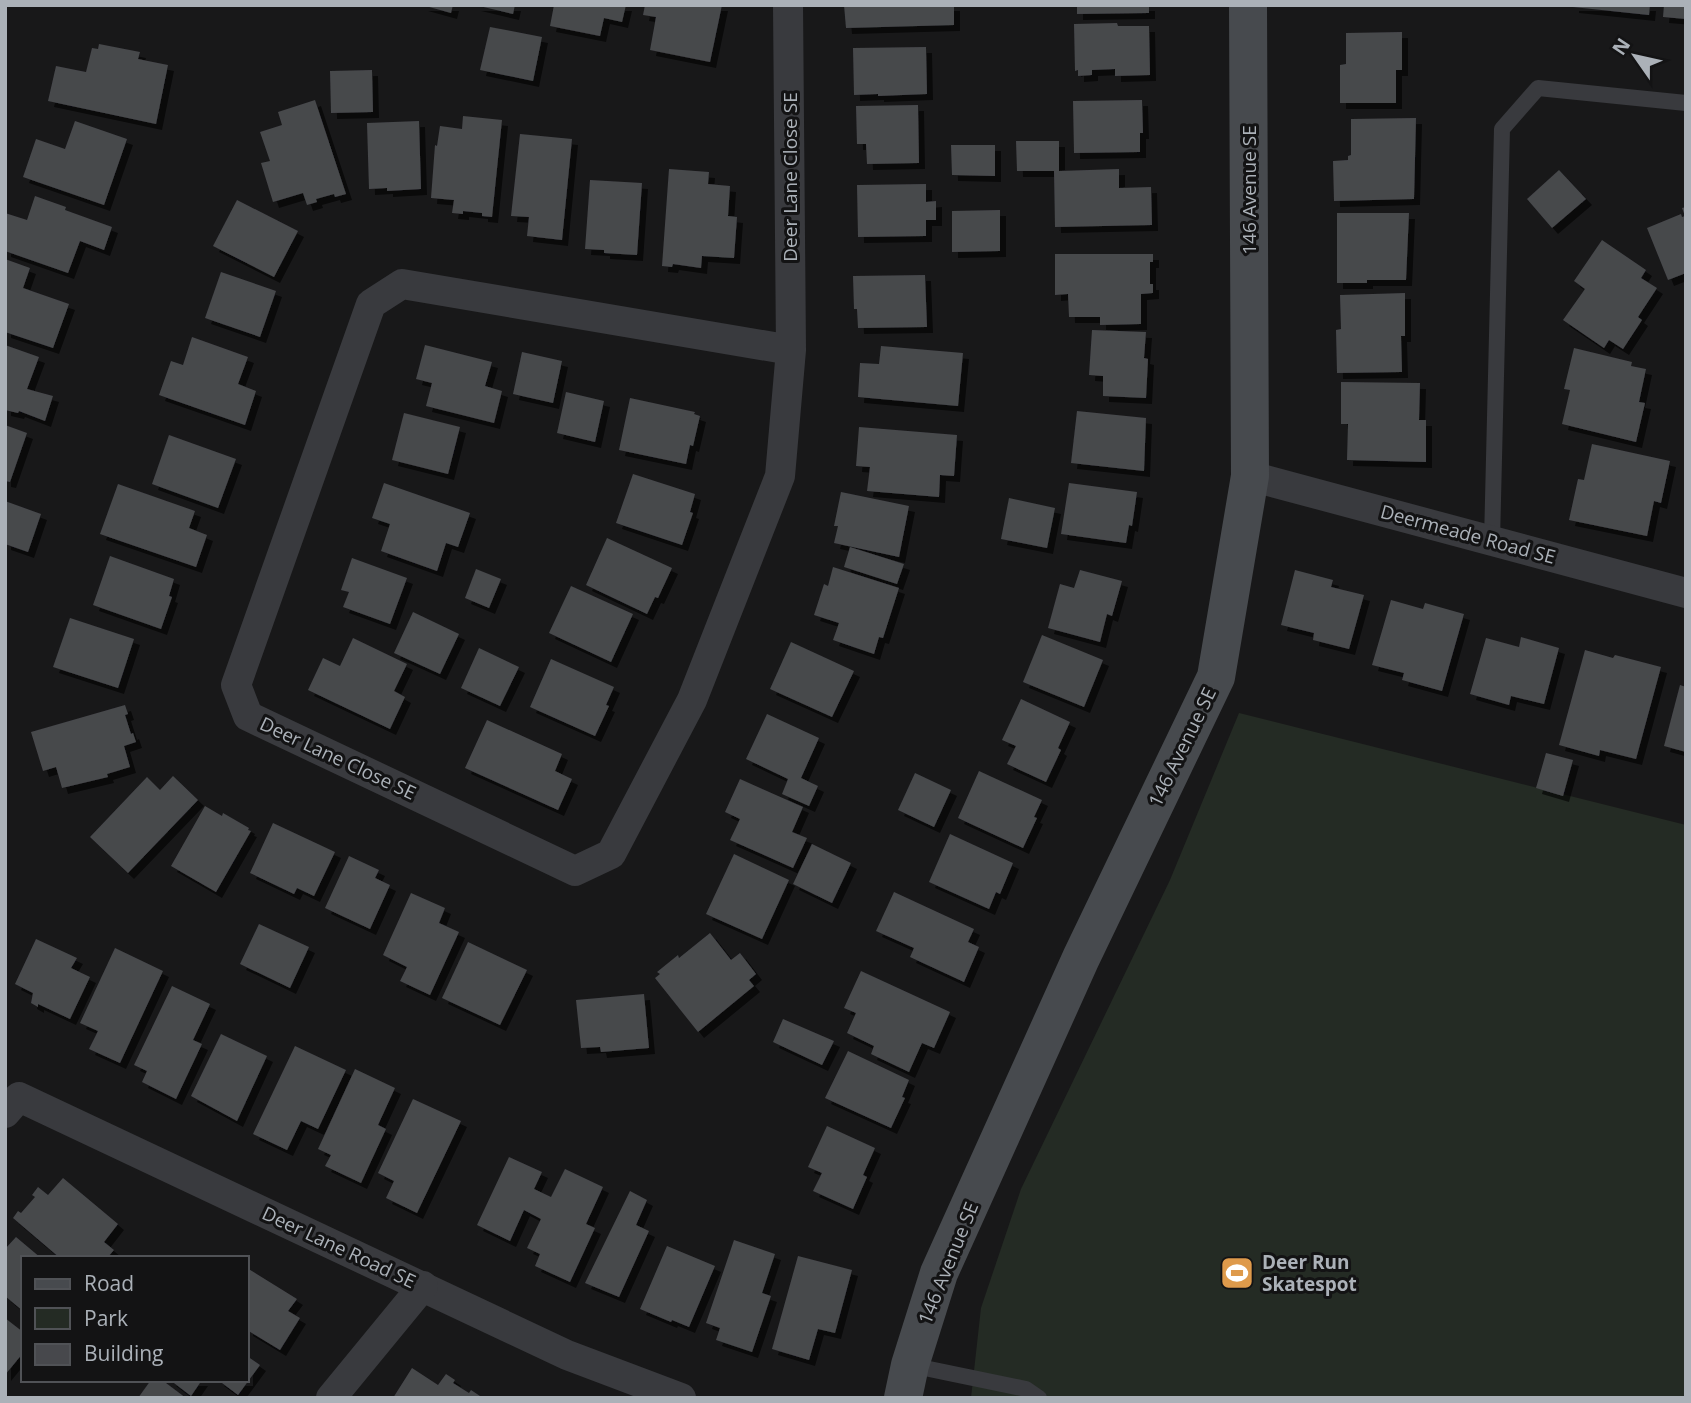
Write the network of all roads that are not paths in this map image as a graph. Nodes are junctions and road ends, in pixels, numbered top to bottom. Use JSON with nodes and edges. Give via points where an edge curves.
{"nodes":[{"id":1,"x":788,"y":5,"type":"edge"},
{"id":2,"x":1248,"y":5,"type":"edge"},
{"id":3,"x":1686,"y":103,"type":"edge"},
{"id":4,"x":791,"y":350,"type":"junction"},
{"id":5,"x":1250,"y":476,"type":"junction"},
{"id":6,"x":1492,"y":541,"type":"junction"},
{"id":7,"x":1686,"y":593,"type":"edge"},
{"id":8,"x":5,"y":1113,"type":"edge"},
{"id":9,"x":423,"y":1286,"type":"junction"},
{"id":10,"x":906,"y":1382,"type":"edge"},
{"id":11,"x":331,"y":1398,"type":"edge"},
{"id":12,"x":681,"y":1398,"type":"edge"},
{"id":13,"x":1039,"y":1398,"type":"edge"}],
"edges":[{"from":1,"to":4,"type":"street","name":"Deer Lane Close SE"},
{"from":2,"to":5,"type":"street","name":"146 Avenue SE"},
{"from":3,"to":6,"type":"lane","via":[[1538,88],[1502,129]]},
{"from":4,"to":4,"type":"street","name":"Deer Lane Close SE","via":[[780,476],[692,700],[611,854],[575,871],[248,716],[236,684],[371,304],[402,284]]},
{"from":5,"to":6,"type":"street","name":"Deermeade Road SE"},
{"from":5,"to":10,"type":"street","name":"146 Avenue SE","via":[[1216,677],[1081,958],[945,1261]]},
{"from":6,"to":7,"type":"street","name":"Deermeade Road SE"},
{"from":8,"to":9,"type":"street","name":"Deer Lane Road SE","via":[[19,1097]]},
{"from":9,"to":11,"type":"street"},
{"from":9,"to":12,"type":"street","name":"Deer Lane Road SE","via":[[567,1355]]},
{"from":10,"to":13,"type":"lane","via":[[1026,1390]]}]}
